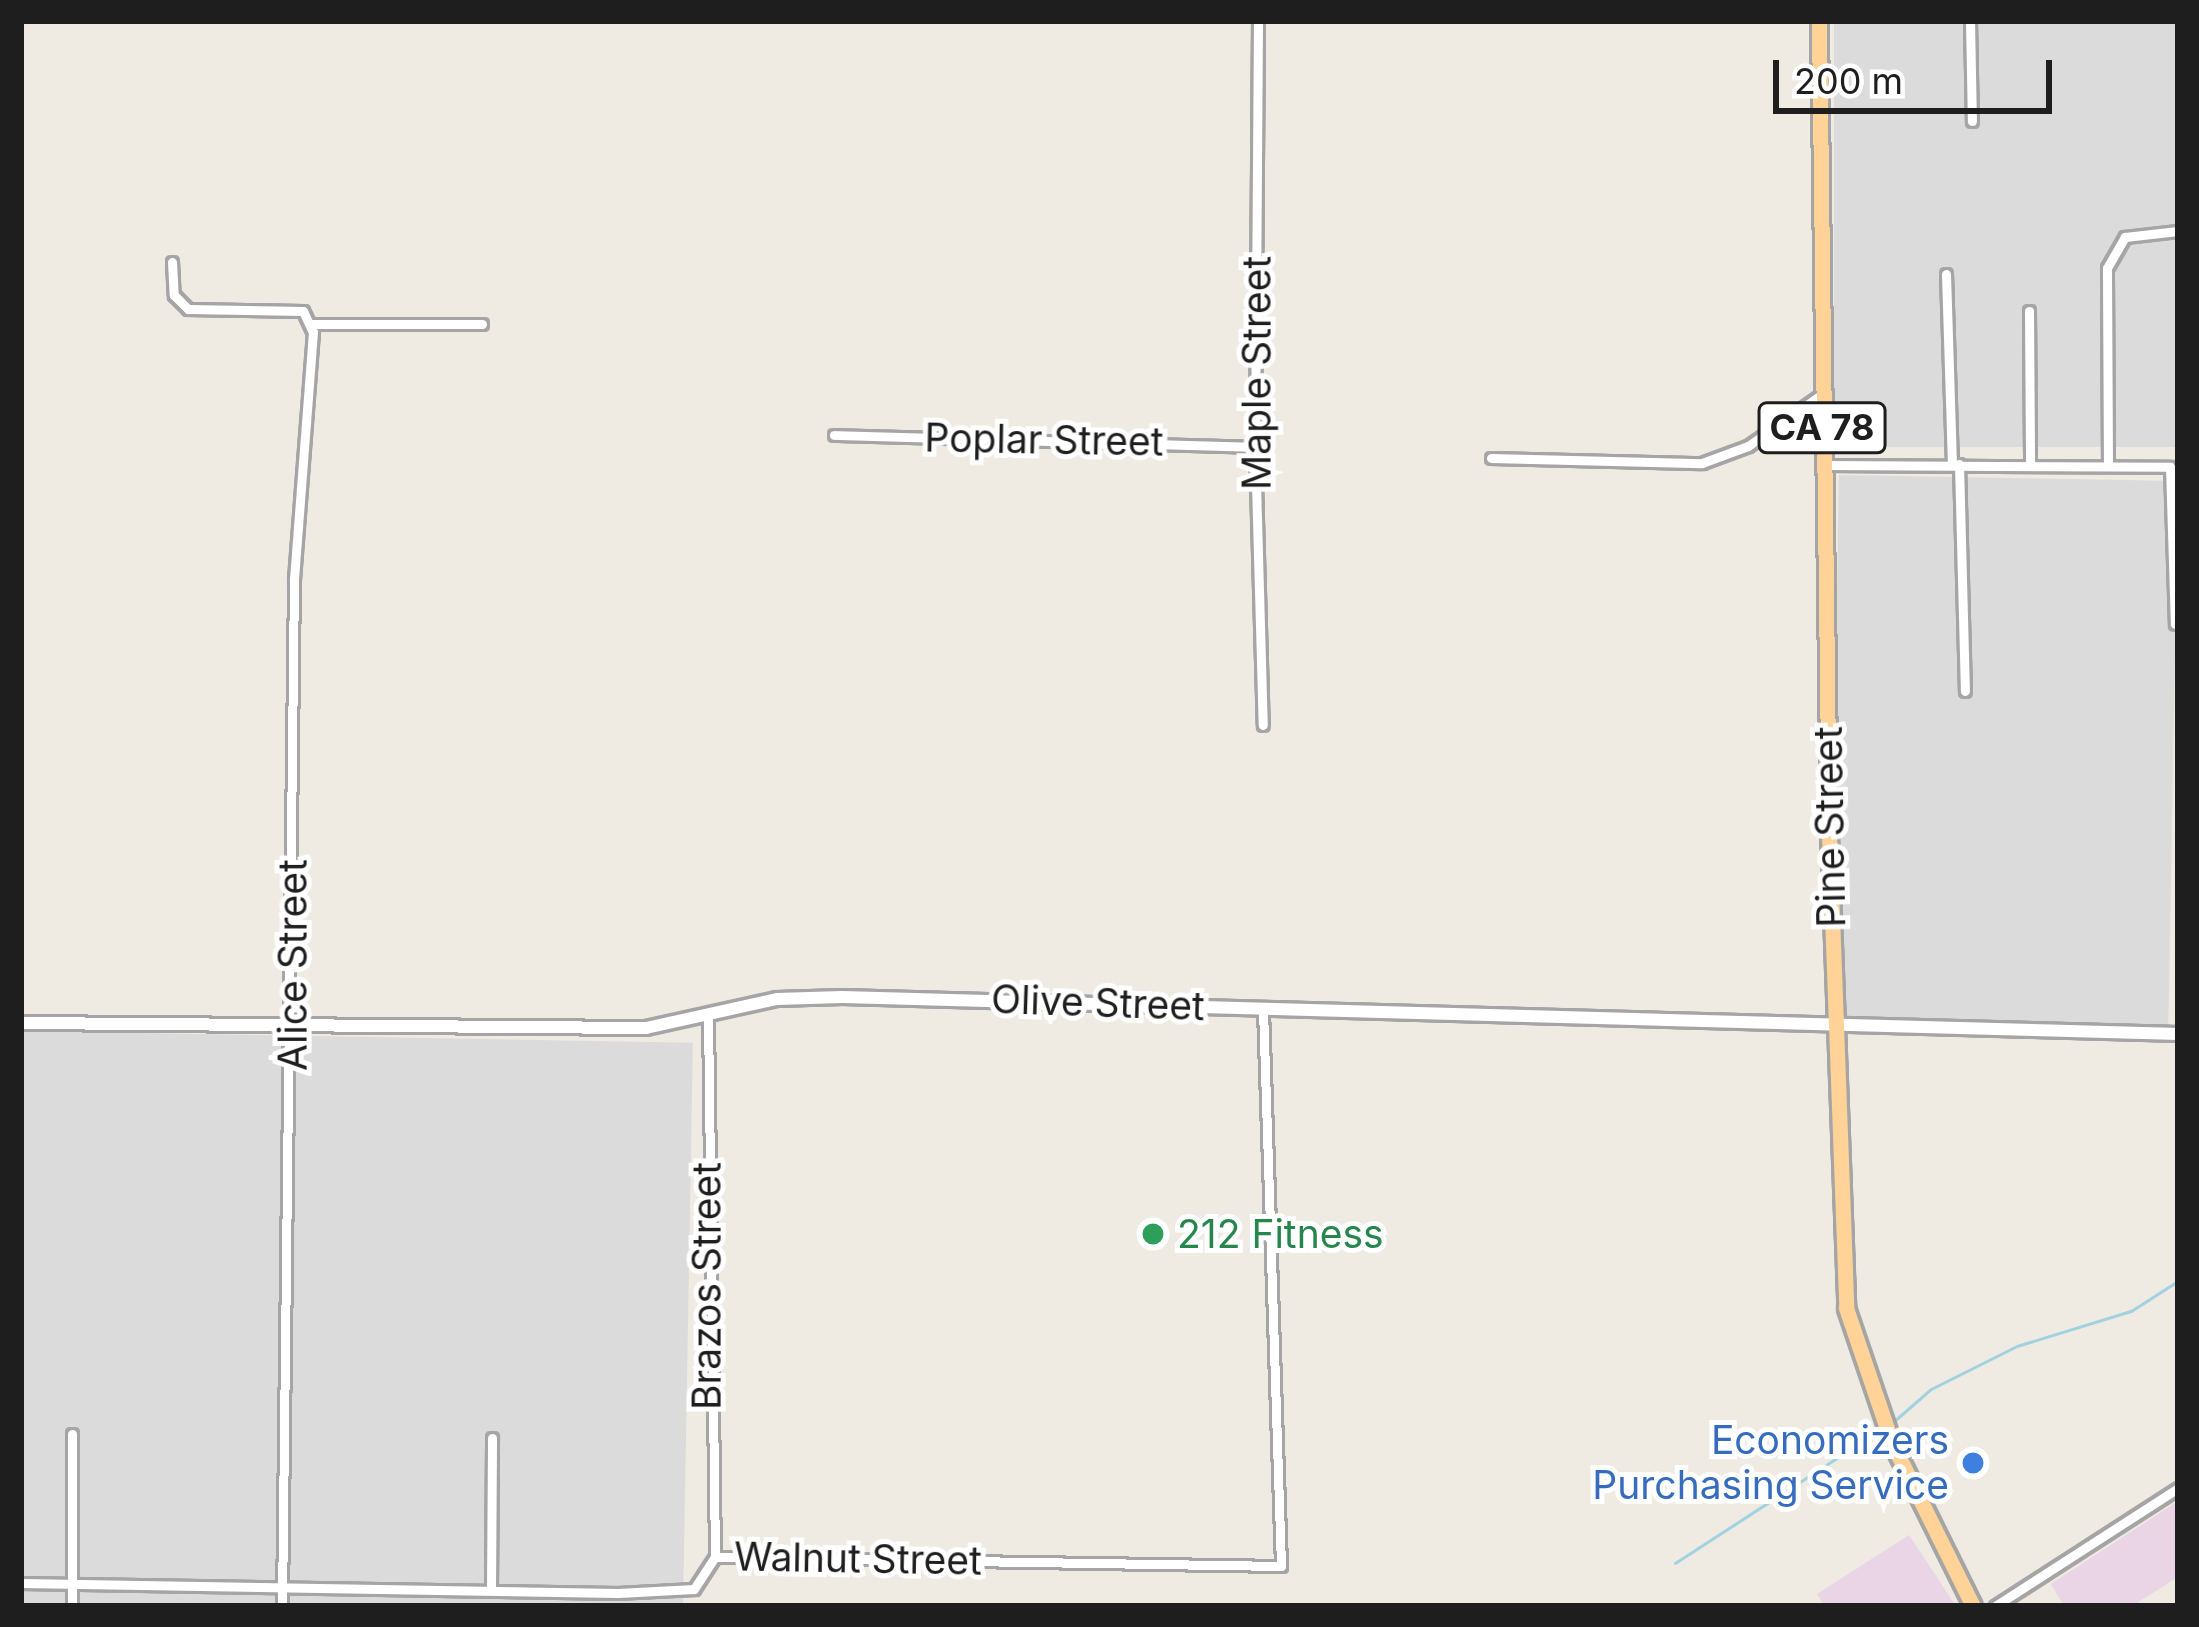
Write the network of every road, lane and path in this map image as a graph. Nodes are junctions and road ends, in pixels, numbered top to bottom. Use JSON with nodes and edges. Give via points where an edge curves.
{"nodes":[{"id":1,"x":1258,"y":21,"type":"edge"},
{"id":2,"x":1819,"y":21,"type":"edge"},
{"id":3,"x":1970,"y":21,"type":"edge"},
{"id":4,"x":1972,"y":122,"type":"dead end"},
{"id":5,"x":2178,"y":231,"type":"edge"},
{"id":6,"x":172,"y":262,"type":"dead end"},
{"id":7,"x":1946,"y":274,"type":"dead end"},
{"id":8,"x":2029,"y":311,"type":"dead end"},
{"id":9,"x":482,"y":324,"type":"dead end"},
{"id":10,"x":310,"y":325,"type":"junction"},
{"id":11,"x":1821,"y":395,"type":"junction"},
{"id":12,"x":834,"y":435,"type":"dead end"},
{"id":13,"x":1255,"y":448,"type":"junction"},
{"id":14,"x":1491,"y":458,"type":"dead end"},
{"id":15,"x":1955,"y":464,"type":"junction"},
{"id":16,"x":1822,"y":465,"type":"junction"},
{"id":17,"x":2030,"y":466,"type":"junction"},
{"id":18,"x":2108,"y":466,"type":"junction"},
{"id":19,"x":2175,"y":624,"type":"dead end"},
{"id":20,"x":1965,"y":692,"type":"dead end"},
{"id":21,"x":1263,"y":725,"type":"dead end"},
{"id":22,"x":1263,"y":1008,"type":"junction"},
{"id":23,"x":708,"y":1015,"type":"junction"},
{"id":24,"x":21,"y":1023,"type":"edge"},
{"id":25,"x":1834,"y":1024,"type":"junction"},
{"id":26,"x":293,"y":1028,"type":"junction"},
{"id":27,"x":2178,"y":1034,"type":"edge"},
{"id":28,"x":72,"y":1434,"type":"dead end"},
{"id":29,"x":491,"y":1438,"type":"dead end"},
{"id":30,"x":2178,"y":1488,"type":"edge"},
{"id":31,"x":715,"y":1557,"type":"junction"},
{"id":32,"x":21,"y":1583,"type":"edge"},
{"id":33,"x":73,"y":1584,"type":"junction"},
{"id":34,"x":282,"y":1586,"type":"junction"},
{"id":35,"x":491,"y":1589,"type":"junction"},
{"id":36,"x":72,"y":1606,"type":"edge"},
{"id":37,"x":282,"y":1606,"type":"edge"},
{"id":38,"x":1973,"y":1606,"type":"edge"},
{"id":39,"x":1995,"y":1606,"type":"edge"}],
"edges":[{"from":1,"to":13,"type":"street","name":"Maple Street"},
{"from":2,"to":11,"type":"main road","name":"Pine Street","number":"CA 78"},
{"from":3,"to":4,"type":"street"},
{"from":5,"to":18,"type":"street","via":[[2126,237],[2107,268]]},
{"from":6,"to":10,"type":"street","via":[[174,295],[188,309],[303,311]]},
{"from":7,"to":15,"type":"street"},
{"from":8,"to":17,"type":"street"},
{"from":9,"to":10,"type":"street"},
{"from":10,"to":26,"type":"street","name":"Alice Street","via":[[294,579]]},
{"from":11,"to":14,"type":"street","via":[[1748,446],[1702,463]]},
{"from":11,"to":16,"type":"main road","name":"Pine Street","number":"CA 78"},
{"from":12,"to":13,"type":"street","name":"Poplar Street"},
{"from":13,"to":21,"type":"street","name":"Maple Street"},
{"from":15,"to":16,"type":"street"},
{"from":15,"to":17,"type":"street"},
{"from":15,"to":20,"type":"street"},
{"from":16,"to":25,"type":"main road","name":"Pine Street","number":"CA 78"},
{"from":17,"to":18,"type":"street"},
{"from":18,"to":19,"type":"street","via":[[2170,467]]},
{"from":22,"to":23,"type":"street","name":"Olive Street","via":[[842,997],[777,999]]},
{"from":22,"to":25,"type":"street","name":"Olive Street"},
{"from":22,"to":31,"type":"street","name":"Walnut Street","via":[[1280,1566]]},
{"from":23,"to":26,"type":"street","name":"Olive Street","via":[[646,1028]]},
{"from":23,"to":31,"type":"street","name":"Brazos Street"},
{"from":24,"to":26,"type":"street","name":"Olive Street"},
{"from":25,"to":27,"type":"street","name":"Olive Street"},
{"from":25,"to":38,"type":"main road","name":"Pine Street","number":"CA 78","via":[[1839,1225],[1857,1351],[1892,1443]]},
{"from":26,"to":34,"type":"street","name":"Alice Street"},
{"from":28,"to":33,"type":"street"},
{"from":29,"to":35,"type":"street"},
{"from":30,"to":39,"type":"street"},
{"from":31,"to":35,"type":"street","name":"Walnut Street","via":[[694,1589]]},
{"from":32,"to":33,"type":"street","name":"Walnut Street"},
{"from":33,"to":34,"type":"street","name":"Walnut Street"},
{"from":33,"to":36,"type":"street"},
{"from":34,"to":35,"type":"street","name":"Walnut Street"},
{"from":34,"to":37,"type":"street","name":"Alice Street"}]}
